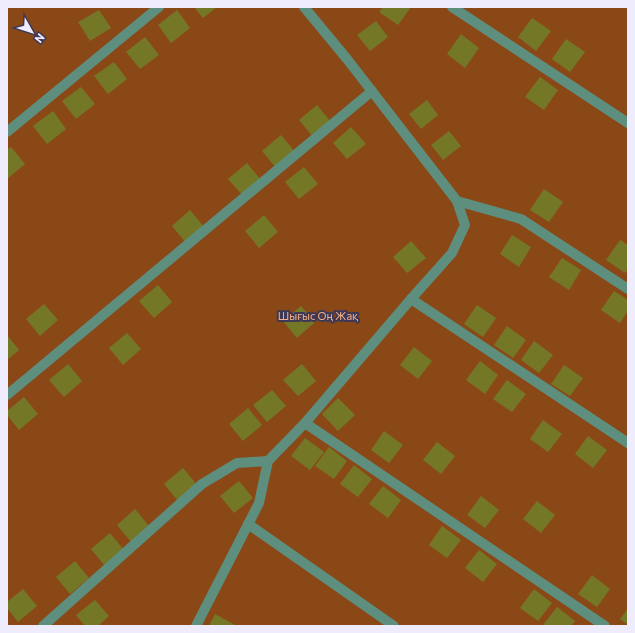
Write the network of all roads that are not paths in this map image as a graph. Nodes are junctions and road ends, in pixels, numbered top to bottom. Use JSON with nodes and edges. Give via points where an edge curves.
{"nodes":[{"id":1,"x":159,"y":7,"type":"edge"},
{"id":2,"x":304,"y":7,"type":"edge"},
{"id":3,"x":452,"y":7,"type":"edge"},
{"id":4,"x":372,"y":91,"type":"junction"},
{"id":5,"x":628,"y":123,"type":"edge"},
{"id":6,"x":7,"y":132,"type":"edge"},
{"id":7,"x":457,"y":200,"type":"junction"},
{"id":8,"x":628,"y":289,"type":"edge"},
{"id":9,"x":411,"y":299,"type":"junction"},
{"id":10,"x":7,"y":395,"type":"edge"},
{"id":11,"x":305,"y":424,"type":"junction"},
{"id":12,"x":628,"y":443,"type":"edge"},
{"id":13,"x":268,"y":461,"type":"junction"},
{"id":14,"x":248,"y":524,"type":"junction"},
{"id":15,"x":43,"y":626,"type":"edge"},
{"id":16,"x":196,"y":626,"type":"edge"},
{"id":17,"x":394,"y":626,"type":"edge"},
{"id":18,"x":605,"y":626,"type":"edge"}],
"edges":[{"from":1,"to":6,"type":"street"},
{"from":2,"to":4,"type":"street"},
{"from":3,"to":5,"type":"street"},
{"from":4,"to":7,"type":"street"},
{"from":4,"to":10,"type":"street"},
{"from":7,"to":8,"type":"street","via":[[521,219]]},
{"from":7,"to":9,"type":"street","via":[[465,225],[452,253]]},
{"from":9,"to":11,"type":"street"},
{"from":9,"to":12,"type":"street"},
{"from":11,"to":13,"type":"street"},
{"from":11,"to":18,"type":"street"},
{"from":13,"to":14,"type":"street","via":[[259,503]]},
{"from":13,"to":15,"type":"street","via":[[237,463],[202,484]]},
{"from":14,"to":16,"type":"street"},
{"from":14,"to":17,"type":"street"}]}
